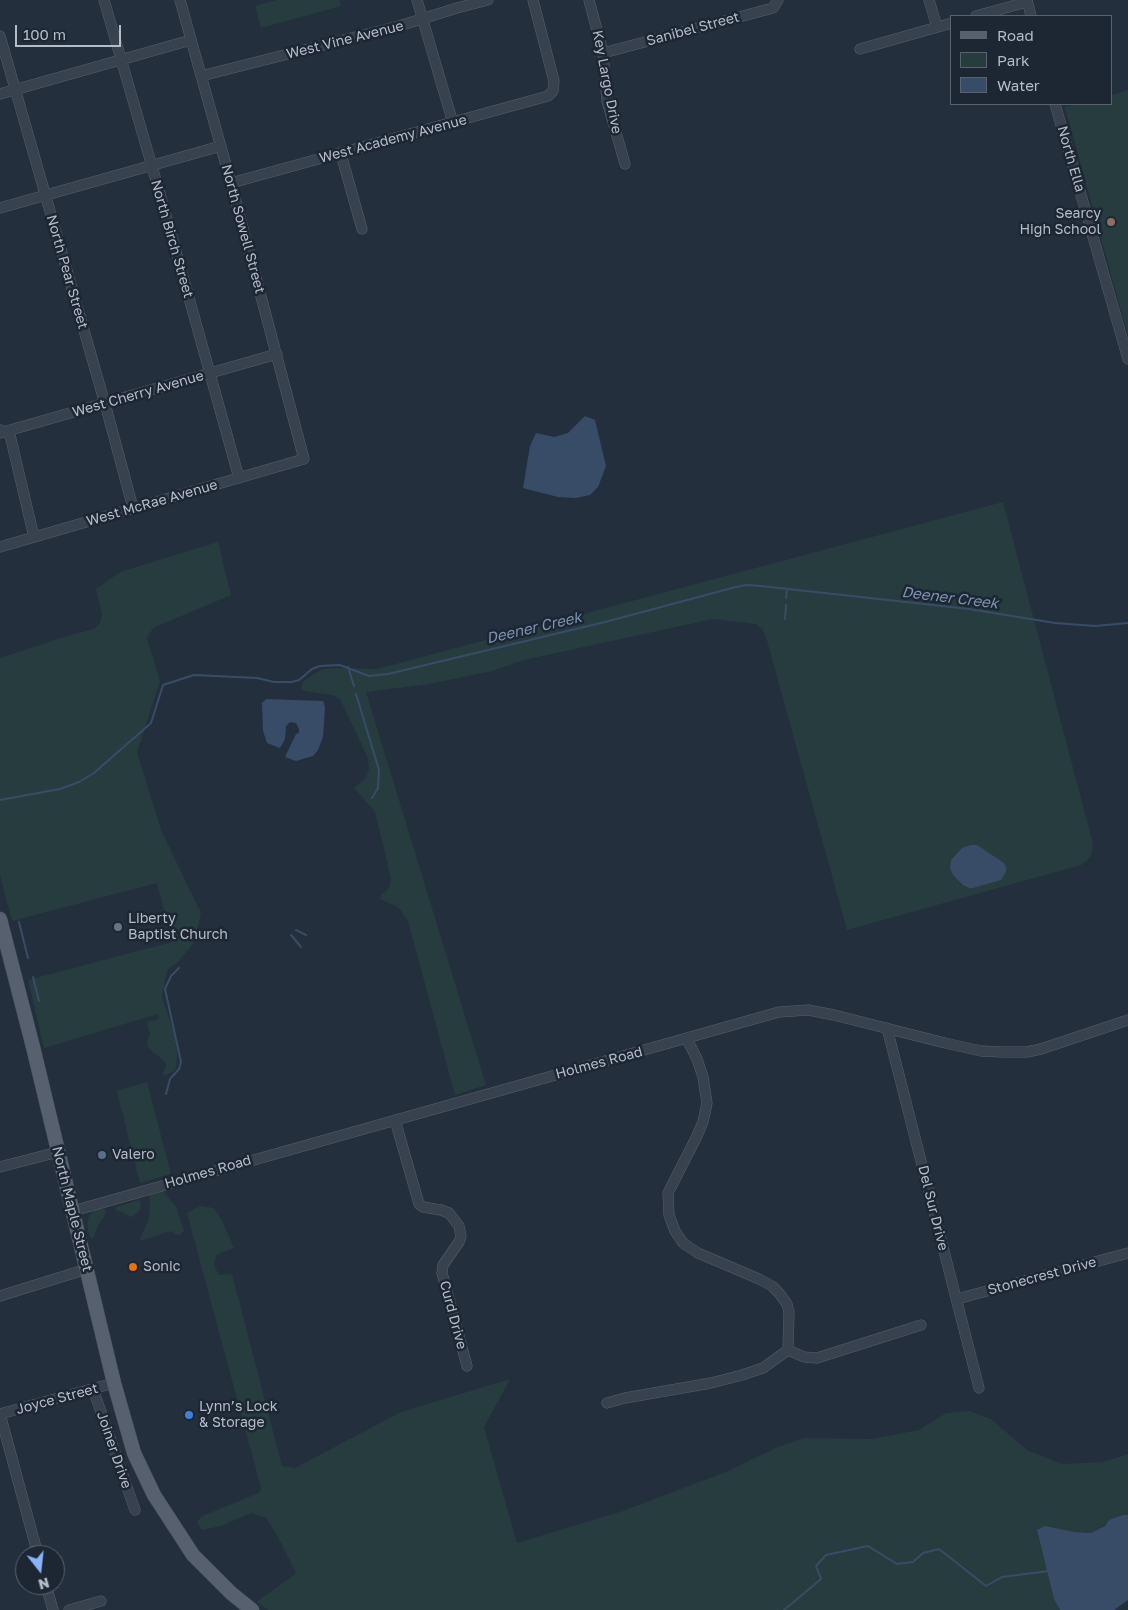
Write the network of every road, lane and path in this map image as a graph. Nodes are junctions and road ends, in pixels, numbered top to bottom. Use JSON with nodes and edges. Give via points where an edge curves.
{"nodes":[{"id":1,"x":104,"y":0,"type":"edge"},
{"id":2,"x":180,"y":0,"type":"edge"},
{"id":3,"x":417,"y":0,"type":"edge"},
{"id":4,"x":488,"y":0,"type":"edge"},
{"id":5,"x":532,"y":0,"type":"edge"},
{"id":6,"x":589,"y":0,"type":"edge"},
{"id":7,"x":778,"y":0,"type":"edge"},
{"id":8,"x":930,"y":0,"type":"edge"},
{"id":9,"x":1027,"y":1,"type":"edge"},
{"id":10,"x":979,"y":15,"type":"edge"},
{"id":11,"x":1031,"y":15,"type":"edge"},
{"id":12,"x":422,"y":19,"type":"junction"},
{"id":13,"x":950,"y":24,"type":"edge"},
{"id":14,"x":937,"y":27,"type":"junction"},
{"id":15,"x":0,"y":36,"type":"edge"},
{"id":16,"x":191,"y":40,"type":"junction"},
{"id":17,"x":860,"y":49,"type":"dead end"},
{"id":18,"x":603,"y":53,"type":"junction"},
{"id":19,"x":121,"y":60,"type":"junction"},
{"id":20,"x":201,"y":76,"type":"junction"},
{"id":21,"x":15,"y":90,"type":"junction"},
{"id":22,"x":0,"y":94,"type":"edge"},
{"id":23,"x":1055,"y":105,"type":"edge"},
{"id":24,"x":453,"y":123,"type":"junction"},
{"id":25,"x":220,"y":146,"type":"junction"},
{"id":26,"x":341,"y":154,"type":"junction"},
{"id":27,"x":625,"y":164,"type":"dead end"},
{"id":28,"x":151,"y":165,"type":"junction"},
{"id":29,"x":231,"y":183,"type":"junction"},
{"id":30,"x":45,"y":196,"type":"junction"},
{"id":31,"x":0,"y":208,"type":"edge"},
{"id":32,"x":362,"y":229,"type":"dead end"},
{"id":33,"x":277,"y":354,"type":"junction"},
{"id":34,"x":1127,"y":354,"type":"edge"},
{"id":35,"x":209,"y":373,"type":"junction"},
{"id":36,"x":104,"y":403,"type":"junction"},
{"id":37,"x":2,"y":431,"type":"edge"},
{"id":38,"x":304,"y":459,"type":"joint"},
{"id":39,"x":239,"y":478,"type":"junction"},
{"id":40,"x":133,"y":508,"type":"junction"},
{"id":41,"x":34,"y":537,"type":"junction"},
{"id":42,"x":0,"y":547,"type":"edge"},
{"id":43,"x":0,"y":920,"type":"edge"},
{"id":44,"x":1128,"y":1020,"type":"edge"},
{"id":45,"x":887,"y":1028,"type":"junction"},
{"id":46,"x":687,"y":1039,"type":"junction"},
{"id":47,"x":395,"y":1120,"type":"junction"},
{"id":48,"x":58,"y":1152,"type":"junction"},
{"id":49,"x":0,"y":1167,"type":"edge"},
{"id":50,"x":73,"y":1210,"type":"junction"},
{"id":51,"x":1128,"y":1253,"type":"edge"},
{"id":52,"x":87,"y":1270,"type":"junction"},
{"id":53,"x":0,"y":1296,"type":"edge"},
{"id":54,"x":956,"y":1299,"type":"junction"},
{"id":55,"x":921,"y":1325,"type":"dead end"},
{"id":56,"x":788,"y":1350,"type":"junction"},
{"id":57,"x":467,"y":1366,"type":"dead end"},
{"id":58,"x":114,"y":1383,"type":"junction"},
{"id":59,"x":980,"y":1388,"type":"dead end"},
{"id":60,"x":93,"y":1389,"type":"junction"},
{"id":61,"x":607,"y":1403,"type":"dead end"},
{"id":62,"x":0,"y":1414,"type":"edge"},
{"id":63,"x":135,"y":1510,"type":"dead end"},
{"id":64,"x":35,"y":1545,"type":"edge"},
{"id":65,"x":49,"y":1595,"type":"edge"},
{"id":66,"x":101,"y":1601,"type":"dead end"},
{"id":67,"x":53,"y":1610,"type":"edge"},
{"id":68,"x":69,"y":1610,"type":"edge"},
{"id":69,"x":252,"y":1610,"type":"edge"}],
"edges":[{"from":1,"to":19,"type":"street","name":"North Birch Street"},
{"from":2,"to":16,"type":"street","name":"North Sowell Street"},
{"from":3,"to":12,"type":"street"},
{"from":4,"to":12,"type":"street","name":"West Vine Avenue"},
{"from":5,"to":24,"type":"street","name":"West Academy Avenue","via":[[554,81],[553,92],[540,100]]},
{"from":6,"to":18,"type":"street","name":"Key Largo Drive"},
{"from":7,"to":18,"type":"street","name":"Sanibel Street","via":[[773,8]]},
{"from":8,"to":14,"type":"street"},
{"from":9,"to":10,"type":"street"},
{"from":9,"to":11,"type":"street"},
{"from":12,"to":20,"type":"street","name":"West Vine Avenue"},
{"from":12,"to":24,"type":"street"},
{"from":13,"to":14,"type":"street"},
{"from":14,"to":17,"type":"street"},
{"from":15,"to":21,"type":"street","name":"North Pear Street"},
{"from":16,"to":19,"type":"street"},
{"from":16,"to":20,"type":"street","name":"North Sowell Street"},
{"from":18,"to":27,"type":"street","name":"Key Largo Drive","via":[[607,101]]},
{"from":19,"to":21,"type":"street"},
{"from":19,"to":28,"type":"street","name":"North Birch Street"},
{"from":20,"to":25,"type":"street","name":"North Sowell Street"},
{"from":21,"to":22,"type":"street"},
{"from":21,"to":30,"type":"street","name":"North Pear Street"},
{"from":23,"to":34,"type":"street","name":"North Ella"},
{"from":24,"to":26,"type":"street","name":"West Academy Avenue"},
{"from":25,"to":28,"type":"street"},
{"from":25,"to":29,"type":"street","name":"North Sowell Street"},
{"from":26,"to":29,"type":"street","name":"West Academy Avenue"},
{"from":26,"to":32,"type":"street"},
{"from":28,"to":30,"type":"street"},
{"from":28,"to":35,"type":"street","name":"North Birch Street"},
{"from":29,"to":33,"type":"street","name":"North Sowell Street"},
{"from":30,"to":31,"type":"street"},
{"from":30,"to":36,"type":"street","name":"North Pear Street"},
{"from":33,"to":35,"type":"street","name":"West Cherry Avenue"},
{"from":33,"to":38,"type":"street","name":"North Sowell Street"},
{"from":35,"to":36,"type":"street","name":"West Cherry Avenue"},
{"from":35,"to":39,"type":"street","name":"North Birch Street"},
{"from":36,"to":37,"type":"street","name":"West Cherry Avenue"},
{"from":36,"to":40,"type":"street","name":"North Pear Street"},
{"from":37,"to":41,"type":"street","via":[[10,435]]},
{"from":38,"to":39,"type":"street","name":"West McRae Avenue"},
{"from":39,"to":40,"type":"street","name":"West McRae Avenue"},
{"from":40,"to":41,"type":"street","name":"West McRae Avenue"},
{"from":41,"to":42,"type":"street","name":"West McRae Avenue"},
{"from":43,"to":48,"type":"main road","name":"North Maple Street"},
{"from":44,"to":45,"type":"street","name":"Holmes Road","via":[[1027,1052],[981,1051]]},
{"from":45,"to":46,"type":"street","name":"Holmes Road","via":[[808,1010],[779,1012]]},
{"from":45,"to":54,"type":"street","name":"Del Sur Drive"},
{"from":46,"to":47,"type":"street","name":"Holmes Road"},
{"from":46,"to":56,"type":"street","via":[[703,1077],[706,1102],[703,1122],[668,1193],[672,1223],[683,1243],[698,1253],[760,1279],[779,1293],[789,1312]]},
{"from":47,"to":50,"type":"street","name":"Holmes Road"},
{"from":47,"to":57,"type":"street","name":"Curd Drive","via":[[417,1200],[422,1207],[449,1213],[459,1226],[459,1242],[443,1266],[442,1274]]},
{"from":48,"to":49,"type":"street"},
{"from":48,"to":50,"type":"main road","name":"North Maple Street"},
{"from":50,"to":52,"type":"main road","name":"North Maple Street"},
{"from":51,"to":54,"type":"street","name":"Stonecrest Drive"},
{"from":52,"to":53,"type":"street"},
{"from":52,"to":58,"type":"main road","name":"North Maple Street"},
{"from":54,"to":59,"type":"street","name":"Del Sur Drive"},
{"from":55,"to":56,"type":"street","via":[[818,1358],[804,1357]]},
{"from":56,"to":61,"type":"street","via":[[763,1368],[742,1375]]},
{"from":58,"to":60,"type":"street","name":"Joyce Street"},
{"from":58,"to":69,"type":"main road","name":"North Maple Street","via":[[134,1453],[154,1495],[193,1555]]},
{"from":60,"to":62,"type":"street","name":"Joyce Street"},
{"from":60,"to":63,"type":"street","name":"Joiner Drive"},
{"from":62,"to":64,"type":"street"},
{"from":65,"to":67,"type":"street"},
{"from":66,"to":68,"type":"street"}]}
